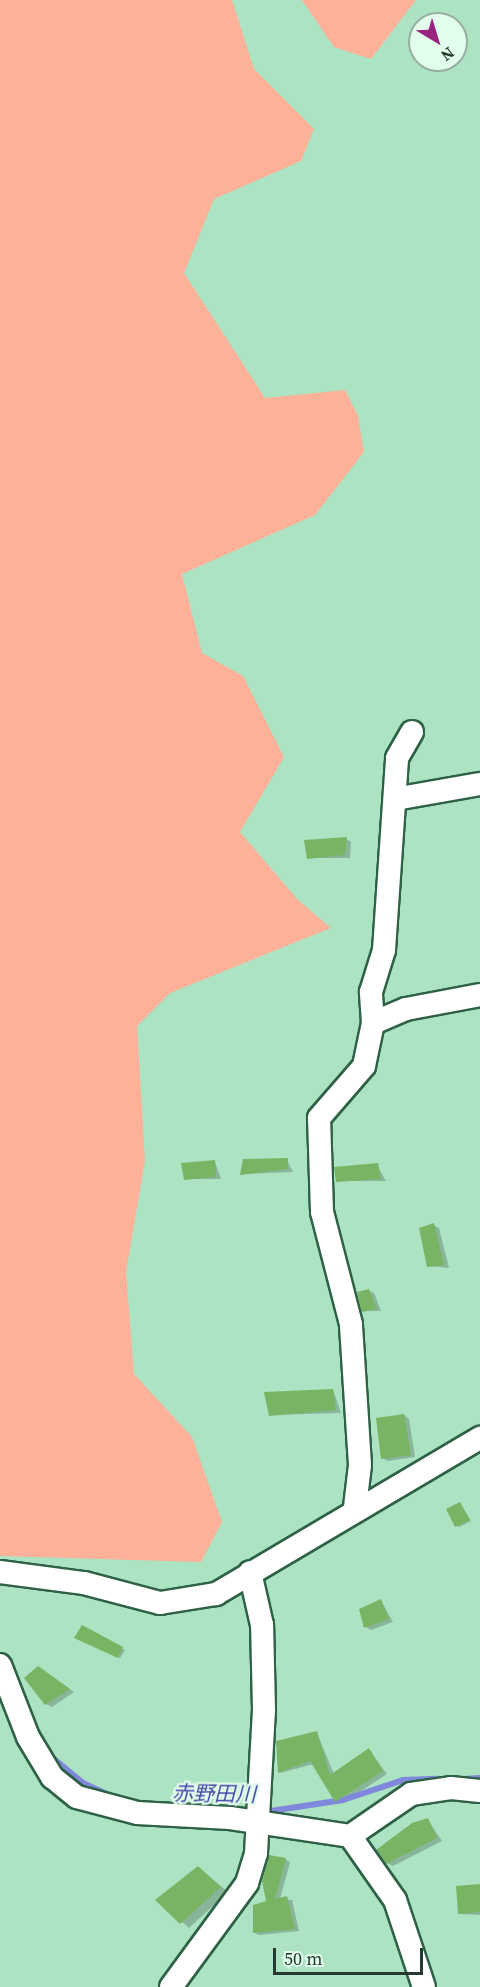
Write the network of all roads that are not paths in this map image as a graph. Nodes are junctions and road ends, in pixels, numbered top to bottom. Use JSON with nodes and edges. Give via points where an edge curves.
{"nodes":[{"id":1,"x":412,"y":732,"type":"dead end"},
{"id":2,"x":480,"y":784,"type":"edge"},
{"id":3,"x":395,"y":799,"type":"junction"},
{"id":4,"x":480,"y":995,"type":"edge"},
{"id":5,"x":373,"y":1023,"type":"junction"},
{"id":6,"x":480,"y":1438,"type":"edge"},
{"id":7,"x":355,"y":1507,"type":"junction"},
{"id":8,"x":0,"y":1572,"type":"edge"},
{"id":9,"x":250,"y":1572,"type":"junction"},
{"id":10,"x":0,"y":1665,"type":"edge"},
{"id":11,"x":480,"y":1791,"type":"edge"},
{"id":12,"x":258,"y":1824,"type":"junction"},
{"id":13,"x":350,"y":1836,"type":"junction"},
{"id":14,"x":171,"y":1987,"type":"edge"},
{"id":15,"x":424,"y":1987,"type":"edge"}],
"edges":[{"from":1,"to":3,"type":"street","via":[[397,758]]},
{"from":2,"to":3,"type":"street"},
{"from":3,"to":5,"type":"street","via":[[384,950],[371,992]]},
{"from":4,"to":5,"type":"street","via":[[406,1009]]},
{"from":5,"to":7,"type":"street","via":[[364,1065],[319,1118],[322,1212],[351,1324],[360,1465]]},
{"from":6,"to":7,"type":"street"},
{"from":7,"to":9,"type":"street"},
{"from":8,"to":9,"type":"street","via":[[64,1579],[160,1603],[216,1594]]},
{"from":9,"to":12,"type":"street","via":[[262,1625]]},
{"from":10,"to":12,"type":"street","via":[[28,1737],[52,1777],[77,1797],[137,1813]]},
{"from":11,"to":13,"type":"street","via":[[452,1788],[411,1794]]},
{"from":12,"to":13,"type":"street"},
{"from":12,"to":14,"type":"street","via":[[247,1883]]},
{"from":13,"to":15,"type":"street","via":[[394,1900]]}]}
